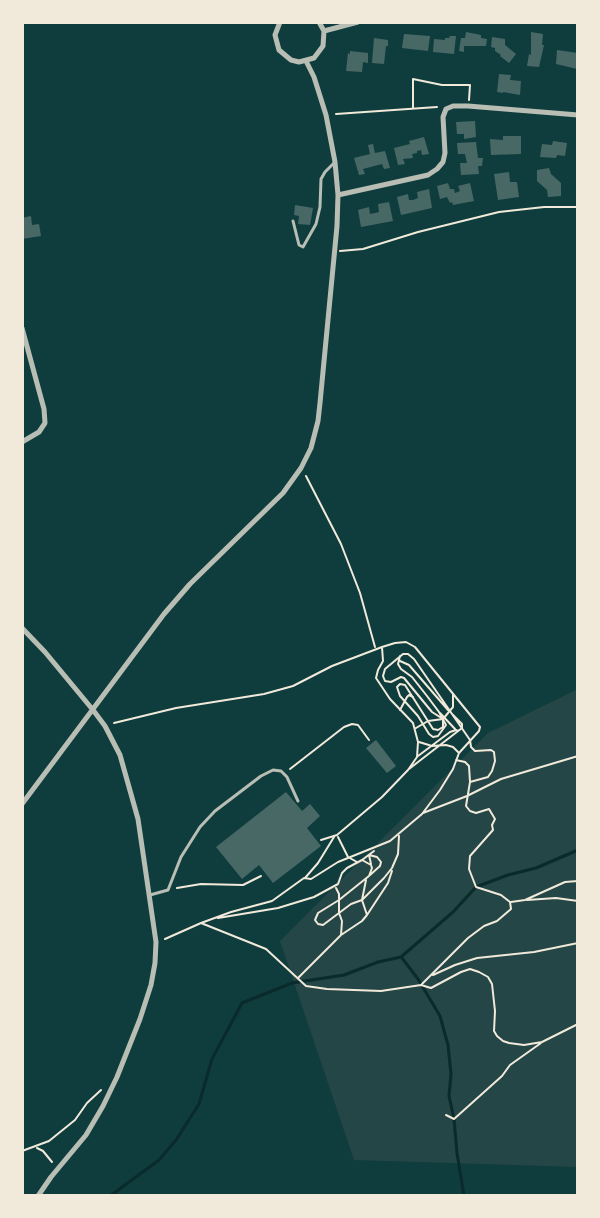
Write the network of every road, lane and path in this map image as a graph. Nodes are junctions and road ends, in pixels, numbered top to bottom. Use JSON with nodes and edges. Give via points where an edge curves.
{"nodes":[{"id":1,"x":280,"y":22,"type":"edge"},
{"id":2,"x":319,"y":22,"type":"edge"},
{"id":3,"x":358,"y":22,"type":"edge"},
{"id":4,"x":324,"y":31,"type":"junction"},
{"id":5,"x":306,"y":61,"type":"junction"},
{"id":6,"x":468,"y":106,"type":"junction"},
{"id":7,"x":413,"y":109,"type":"junction"},
{"id":8,"x":446,"y":109,"type":"junction"},
{"id":9,"x":326,"y":115,"type":"junction"},
{"id":10,"x":578,"y":115,"type":"edge"},
{"id":11,"x":335,"y":162,"type":"junction"},
{"id":12,"x":338,"y":195,"type":"junction"},
{"id":13,"x":578,"y":207,"type":"edge"},
{"id":14,"x":293,"y":221,"type":"dead end"},
{"id":15,"x":335,"y":250,"type":"junction"},
{"id":16,"x":22,"y":328,"type":"edge"},
{"id":17,"x":22,"y":442,"type":"edge"},
{"id":18,"x":301,"y":468,"type":"junction"},
{"id":19,"x":22,"y":628,"type":"edge"},
{"id":20,"x":382,"y":647,"type":"junction"},
{"id":21,"x":376,"y":650,"type":"junction"},
{"id":22,"x":399,"y":658,"type":"junction"},
{"id":23,"x":453,"y":693,"type":"junction"},
{"id":24,"x":414,"y":697,"type":"junction"},
{"id":25,"x":406,"y":701,"type":"junction"},
{"id":26,"x":93,"y":710,"type":"junction"},
{"id":27,"x":400,"y":710,"type":"junction"},
{"id":28,"x":449,"y":710,"type":"junction"},
{"id":29,"x":443,"y":718,"type":"junction"},
{"id":30,"x":428,"y":721,"type":"junction"},
{"id":31,"x":423,"y":724,"type":"junction"},
{"id":32,"x":105,"y":726,"type":"junction"},
{"id":33,"x":414,"y":729,"type":"junction"},
{"id":34,"x":459,"y":730,"type":"junction"},
{"id":35,"x":450,"y":732,"type":"junction"},
{"id":36,"x":438,"y":736,"type":"junction"},
{"id":37,"x":369,"y":740,"type":"dead end"},
{"id":38,"x":470,"y":740,"type":"junction"},
{"id":39,"x":418,"y":742,"type":"junction"},
{"id":40,"x":432,"y":746,"type":"junction"},
{"id":41,"x":441,"y":746,"type":"junction"},
{"id":42,"x":459,"y":753,"type":"junction"},
{"id":43,"x":578,"y":756,"type":"edge"},
{"id":44,"x":417,"y":757,"type":"junction"},
{"id":45,"x":456,"y":760,"type":"junction"},
{"id":46,"x":408,"y":770,"type":"junction"},
{"id":47,"x":281,"y":771,"type":"junction"},
{"id":48,"x":470,"y":782,"type":"junction"},
{"id":49,"x":467,"y":796,"type":"junction"},
{"id":50,"x":298,"y":801,"type":"dead end"},
{"id":51,"x":22,"y":804,"type":"edge"},
{"id":52,"x":422,"y":814,"type":"junction"},
{"id":53,"x":400,"y":834,"type":"junction"},
{"id":54,"x":336,"y":836,"type":"junction"},
{"id":55,"x":321,"y":840,"type":"dead end"},
{"id":56,"x":390,"y":841,"type":"junction"},
{"id":57,"x":399,"y":847,"type":"junction"},
{"id":58,"x":376,"y":848,"type":"junction"},
{"id":59,"x":369,"y":855,"type":"junction"},
{"id":60,"x":348,"y":857,"type":"junction"},
{"id":61,"x":362,"y":860,"type":"junction"},
{"id":62,"x":357,"y":862,"type":"junction"},
{"id":63,"x":371,"y":865,"type":"junction"},
{"id":64,"x":347,"y":868,"type":"junction"},
{"id":65,"x":392,"y":868,"type":"junction"},
{"id":66,"x":261,"y":876,"type":"dead end"},
{"id":67,"x":368,"y":877,"type":"junction"},
{"id":68,"x":304,"y":878,"type":"junction"},
{"id":69,"x":578,"y":881,"type":"edge"},
{"id":70,"x":335,"y":886,"type":"junction"},
{"id":71,"x":168,"y":890,"type":"junction"},
{"id":72,"x":150,"y":895,"type":"junction"},
{"id":73,"x":339,"y":900,"type":"junction"},
{"id":74,"x":362,"y":900,"type":"junction"},
{"id":75,"x":525,"y":900,"type":"junction"},
{"id":76,"x":578,"y":901,"type":"edge"},
{"id":77,"x":510,"y":902,"type":"junction"},
{"id":78,"x":339,"y":913,"type":"junction"},
{"id":79,"x":367,"y":915,"type":"junction"},
{"id":80,"x":217,"y":918,"type":"junction"},
{"id":81,"x":201,"y":923,"type":"junction"},
{"id":82,"x":341,"y":935,"type":"junction"},
{"id":83,"x":156,"y":942,"type":"junction"},
{"id":84,"x":578,"y":943,"type":"edge"},
{"id":85,"x":432,"y":975,"type":"junction"},
{"id":86,"x":297,"y":979,"type":"junction"},
{"id":87,"x":421,"y":985,"type":"junction"},
{"id":88,"x":578,"y":1024,"type":"edge"},
{"id":89,"x":542,"y":1042,"type":"junction"},
{"id":90,"x":117,"y":1077,"type":"junction"},
{"id":91,"x":446,"y":1115,"type":"dead end"},
{"id":92,"x":36,"y":1147,"type":"junction"},
{"id":93,"x":22,"y":1151,"type":"edge"},
{"id":94,"x":56,"y":1170,"type":"junction"},
{"id":95,"x":38,"y":1196,"type":"edge"}],
"edges":[{"from":1,"to":5,"type":"street","via":[[275,35],[279,50],[291,60]]},
{"from":2,"to":4,"type":"street"},
{"from":3,"to":4,"type":"street"},
{"from":4,"to":5,"type":"street","via":[[323,46]]},
{"from":5,"to":9,"type":"street"},
{"from":6,"to":7,"type":"path","via":[[470,85],[413,79]]},
{"from":6,"to":8,"type":"street"},
{"from":6,"to":10,"type":"street"},
{"from":7,"to":8,"type":"path"},
{"from":7,"to":9,"type":"path"},
{"from":8,"to":12,"type":"street","via":[[445,153],[437,169]]},
{"from":9,"to":11,"type":"street"},
{"from":11,"to":12,"type":"street"},
{"from":11,"to":14,"type":"lane","via":[[321,179],[316,224],[303,247]]},
{"from":12,"to":15,"type":"street"},
{"from":13,"to":15,"type":"path","via":[[499,212],[363,249]]},
{"from":15,"to":18,"type":"street","via":[[318,421]]},
{"from":16,"to":17,"type":"street","via":[[45,423]]},
{"from":18,"to":21,"type":"path","via":[[341,544]]},
{"from":18,"to":26,"type":"street","via":[[176,599]]},
{"from":19,"to":26,"type":"street"},
{"from":20,"to":21,"type":"path"},
{"from":20,"to":23,"type":"path","via":[[406,642],[415,647]]},
{"from":20,"to":27,"type":"path","via":[[376,678]]},
{"from":21,"to":32,"type":"path","via":[[293,686]]},
{"from":22,"to":28,"type":"path"},
{"from":22,"to":28,"type":"path","via":[[408,654],[414,659]]},
{"from":22,"to":29,"type":"path","via":[[401,669]]},
{"from":22,"to":29,"type":"path","via":[[385,669],[385,681],[404,678]]},
{"from":23,"to":28,"type":"path"},
{"from":23,"to":38,"type":"path","via":[[480,727]]},
{"from":24,"to":25,"type":"path","via":[[409,695]]},
{"from":24,"to":25,"type":"path","via":[[400,684],[397,691]]},
{"from":24,"to":30,"type":"path"},
{"from":25,"to":27,"type":"path"},
{"from":25,"to":31,"type":"path"},
{"from":26,"to":32,"type":"street"},
{"from":26,"to":51,"type":"street"},
{"from":27,"to":33,"type":"path"},
{"from":28,"to":29,"type":"path"},
{"from":28,"to":34,"type":"path","via":[[462,724]]},
{"from":29,"to":30,"type":"path"},
{"from":29,"to":30,"type":"path","via":[[438,730]]},
{"from":29,"to":34,"type":"path"},
{"from":29,"to":36,"type":"path","via":[[446,725]]},
{"from":30,"to":31,"type":"path"},
{"from":31,"to":33,"type":"path"},
{"from":31,"to":36,"type":"path","via":[[429,734]]},
{"from":32,"to":72,"type":"street","via":[[129,780]]},
{"from":33,"to":39,"type":"path"},
{"from":34,"to":35,"type":"path"},
{"from":34,"to":38,"type":"path"},
{"from":34,"to":41,"type":"path"},
{"from":35,"to":36,"type":"path"},
{"from":35,"to":40,"type":"path"},
{"from":37,"to":47,"type":"path","via":[[352,724],[305,760]]},
{"from":38,"to":42,"type":"path"},
{"from":38,"to":48,"type":"path","via":[[475,751],[494,752],[495,761],[488,777]]},
{"from":39,"to":40,"type":"path"},
{"from":39,"to":44,"type":"path"},
{"from":40,"to":41,"type":"path"},
{"from":40,"to":44,"type":"path"},
{"from":41,"to":42,"type":"path"},
{"from":41,"to":46,"type":"path"},
{"from":42,"to":45,"type":"path"},
{"from":43,"to":49,"type":"path","via":[[501,779]]},
{"from":44,"to":46,"type":"path"},
{"from":45,"to":48,"type":"path","via":[[469,766]]},
{"from":45,"to":52,"type":"path"},
{"from":46,"to":54,"type":"path"},
{"from":47,"to":50,"type":"lane"},
{"from":47,"to":71,"type":"lane","via":[[261,776],[215,811],[181,857]]},
{"from":48,"to":49,"type":"path"},
{"from":49,"to":52,"type":"path"},
{"from":49,"to":77,"type":"path","via":[[470,811],[489,809],[495,819],[493,830],[470,856],[476,887]]},
{"from":52,"to":53,"type":"path"},
{"from":53,"to":56,"type":"path"},
{"from":53,"to":57,"type":"path"},
{"from":54,"to":55,"type":"path"},
{"from":54,"to":60,"type":"path"},
{"from":54,"to":68,"type":"path"},
{"from":56,"to":57,"type":"path"},
{"from":56,"to":58,"type":"path"},
{"from":57,"to":65,"type":"path"},
{"from":58,"to":59,"type":"path"},
{"from":58,"to":60,"type":"path"},
{"from":59,"to":61,"type":"path"},
{"from":59,"to":63,"type":"path"},
{"from":59,"to":67,"type":"path","via":[[381,862]]},
{"from":60,"to":62,"type":"path"},
{"from":60,"to":64,"type":"path"},
{"from":60,"to":68,"type":"path"},
{"from":61,"to":62,"type":"path"},
{"from":61,"to":63,"type":"path"},
{"from":62,"to":64,"type":"path"},
{"from":63,"to":67,"type":"path"},
{"from":64,"to":70,"type":"path"},
{"from":65,"to":74,"type":"path"},
{"from":65,"to":79,"type":"path"},
{"from":66,"to":71,"type":"path","via":[[243,885]]},
{"from":67,"to":73,"type":"path"},
{"from":67,"to":74,"type":"path"},
{"from":68,"to":80,"type":"path","via":[[272,901]]},
{"from":69,"to":75,"type":"path"},
{"from":70,"to":73,"type":"path"},
{"from":70,"to":80,"type":"path","via":[[278,908]]},
{"from":71,"to":72,"type":"lane"},
{"from":72,"to":83,"type":"street"},
{"from":73,"to":78,"type":"path"},
{"from":73,"to":78,"type":"path","via":[[315,920],[323,925]]},
{"from":74,"to":78,"type":"path"},
{"from":74,"to":79,"type":"path"},
{"from":75,"to":76,"type":"path"},
{"from":75,"to":77,"type":"path"},
{"from":77,"to":85,"type":"path","via":[[511,909],[468,938]]},
{"from":78,"to":82,"type":"path"},
{"from":79,"to":82,"type":"path"},
{"from":80,"to":81,"type":"path"},
{"from":81,"to":83,"type":"path"},
{"from":81,"to":86,"type":"path","via":[[266,949]]},
{"from":82,"to":86,"type":"path"},
{"from":83,"to":90,"type":"street","via":[[151,985]]},
{"from":84,"to":85,"type":"path","via":[[477,958]]},
{"from":85,"to":87,"type":"path"},
{"from":86,"to":87,"type":"path","via":[[327,989],[381,991]]},
{"from":87,"to":89,"type":"path","via":[[431,988],[461,972],[479,972],[492,984],[497,1036],[524,1045]]},
{"from":88,"to":89,"type":"path"},
{"from":89,"to":91,"type":"path","via":[[454,1119]]},
{"from":90,"to":92,"type":"path","via":[[75,1120]]},
{"from":90,"to":94,"type":"street","via":[[86,1135]]},
{"from":92,"to":93,"type":"path"},
{"from":92,"to":94,"type":"path"},
{"from":94,"to":95,"type":"street"}]}
